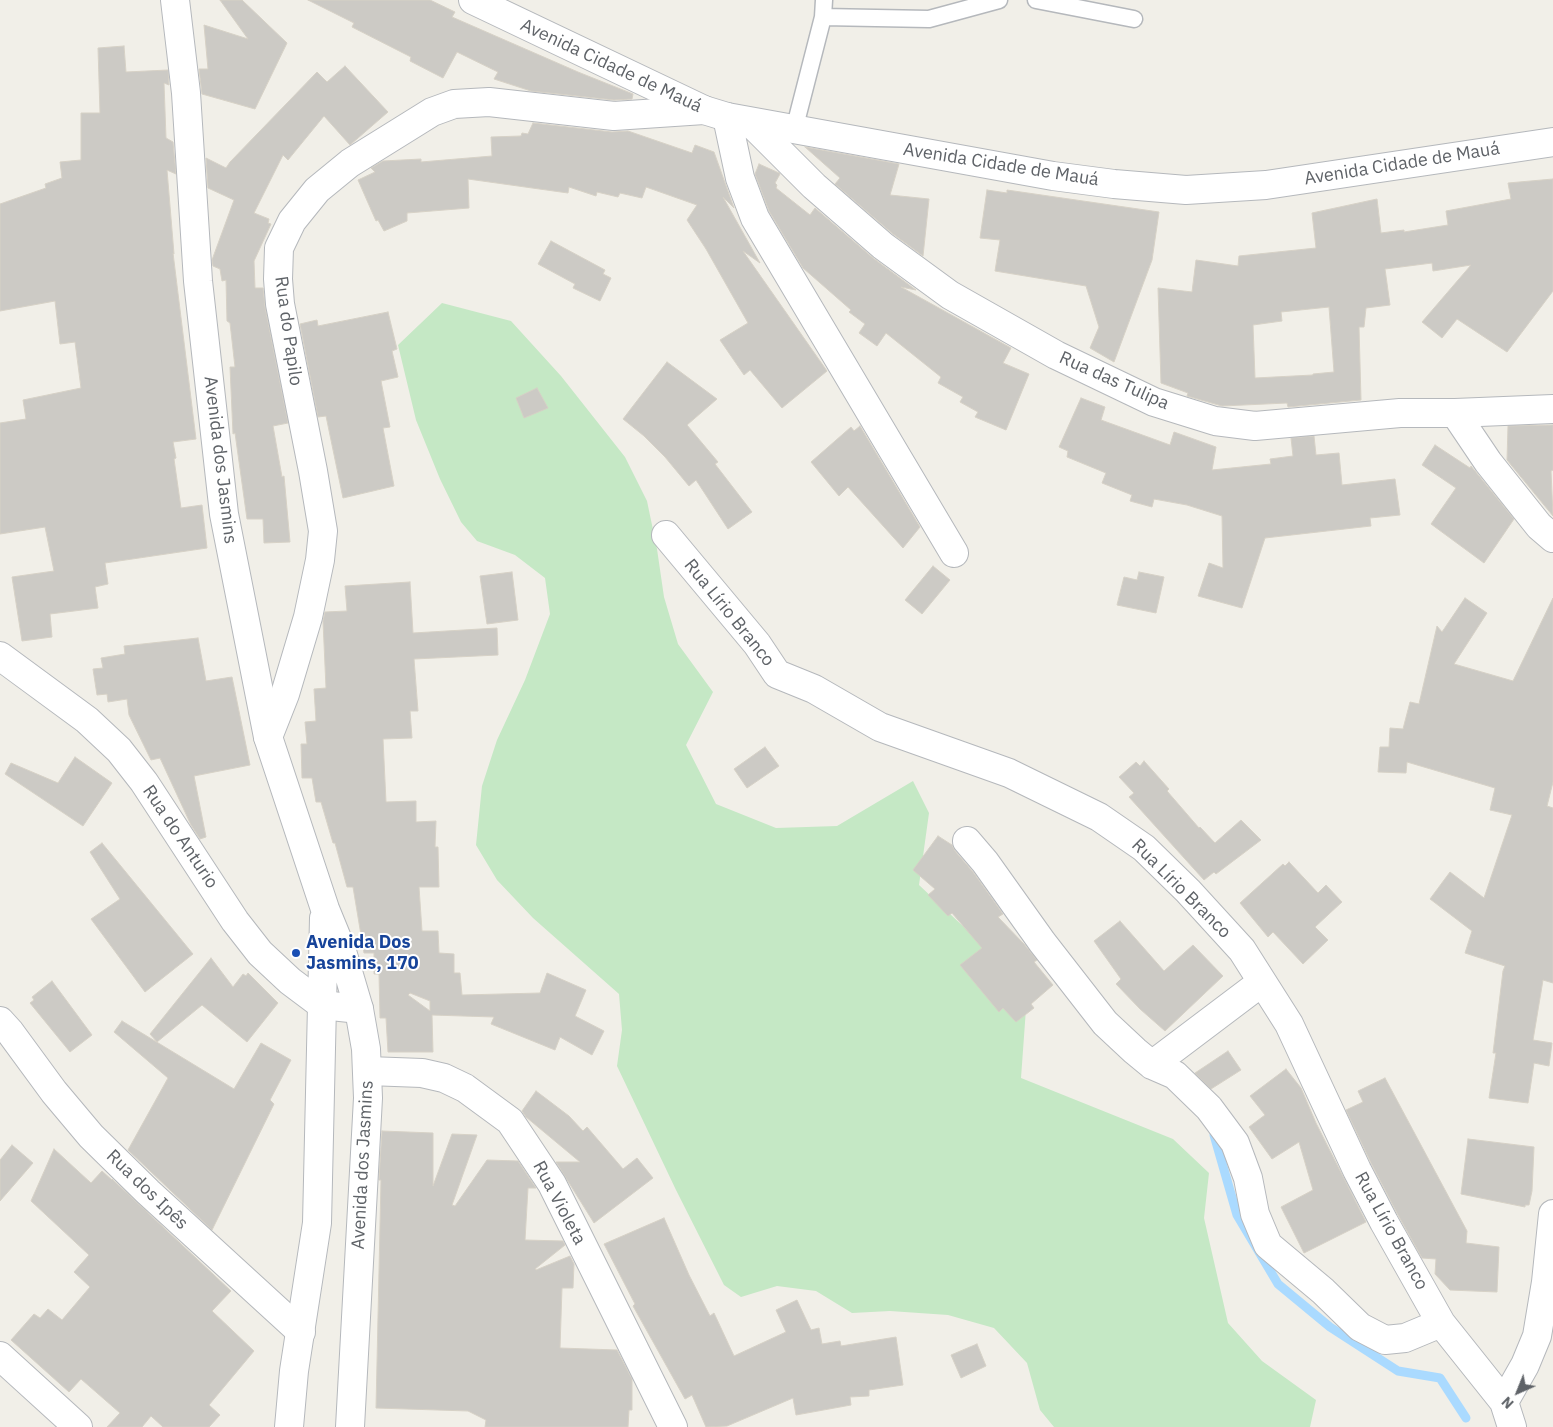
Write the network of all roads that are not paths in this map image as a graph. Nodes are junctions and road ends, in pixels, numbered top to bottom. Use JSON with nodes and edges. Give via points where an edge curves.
{"nodes":[{"id":1,"x":175,"y":0,"type":"edge"},
{"id":2,"x":473,"y":0,"type":"edge"},
{"id":3,"x":824,"y":0,"type":"edge"},
{"id":4,"x":999,"y":0,"type":"edge"},
{"id":5,"x":1036,"y":0,"type":"edge"},
{"id":6,"x":823,"y":17,"type":"junction"},
{"id":7,"x":1134,"y":19,"type":"dead end"},
{"id":8,"x":727,"y":116,"type":"junction"},
{"id":9,"x":794,"y":130,"type":"junction"},
{"id":10,"x":1553,"y":142,"type":"edge"},
{"id":11,"x":1553,"y":409,"type":"edge"},
{"id":12,"x":1455,"y":413,"type":"junction"},
{"id":13,"x":666,"y":535,"type":"dead end"},
{"id":14,"x":1553,"y":538,"type":"edge"},
{"id":15,"x":954,"y":553,"type":"dead end"},
{"id":16,"x":0,"y":656,"type":"edge"},
{"id":17,"x":268,"y":737,"type":"junction"},
{"id":18,"x":967,"y":841,"type":"dead end"},
{"id":19,"x":324,"y":909,"type":"junction"},
{"id":20,"x":1262,"y":982,"type":"junction"},
{"id":21,"x":322,"y":1005,"type":"junction"},
{"id":22,"x":358,"y":1009,"type":"junction"},
{"id":23,"x":5,"y":1027,"type":"edge"},
{"id":24,"x":1152,"y":1065,"type":"junction"},
{"id":25,"x":368,"y":1071,"type":"junction"},
{"id":26,"x":1553,"y":1214,"type":"edge"},
{"id":27,"x":1441,"y":1323,"type":"junction"},
{"id":28,"x":301,"y":1332,"type":"junction"},
{"id":29,"x":0,"y":1356,"type":"edge"},
{"id":30,"x":1508,"y":1414,"type":"edge"},
{"id":31,"x":78,"y":1427,"type":"edge"},
{"id":32,"x":289,"y":1427,"type":"edge"},
{"id":33,"x":350,"y":1427,"type":"edge"},
{"id":34,"x":673,"y":1427,"type":"edge"}],
"edges":[{"from":1,"to":17,"type":"street","name":"Avenida dos Jasmins","via":[[186,92],[198,281],[224,514]]},
{"from":2,"to":8,"type":"street","name":"Avenida Cidade de Mauá"},
{"from":3,"to":6,"type":"lane"},
{"from":4,"to":6,"type":"lane","via":[[929,19]]},
{"from":5,"to":7,"type":"lane"},
{"from":6,"to":9,"type":"lane"},
{"from":8,"to":9,"type":"street","name":"Avenida Cidade de Mauá"},
{"from":8,"to":12,"type":"street","name":"Rua das Tulipa","via":[[883,246],[950,295],[1056,355],[1154,402],[1215,421],[1255,426],[1400,413]]},
{"from":8,"to":15,"type":"street","via":[[740,178],[755,218]]},
{"from":8,"to":17,"type":"street","name":"Rua do Papilo","via":[[614,116],[489,102],[454,104],[432,112],[350,163],[317,190],[292,221],[279,248],[280,304],[322,532],[320,560],[308,617],[285,694]]},
{"from":9,"to":10,"type":"street","name":"Avenida Cidade de Mauá","via":[[1053,176],[1186,190],[1266,185]]},
{"from":11,"to":12,"type":"street","name":"Rua das Tulipa"},
{"from":12,"to":14,"type":"street","via":[[1494,469]]},
{"from":13,"to":20,"type":"street","name":"Rua Lírio Branco","via":[[757,644],[777,674],[814,689],[880,727],[1009,773],[1100,817],[1144,848],[1188,891],[1242,950]]},
{"from":16,"to":21,"type":"street","name":"Rua do Anturio","via":[[87,720],[120,750],[260,953]]},
{"from":17,"to":19,"type":"street","name":"Avenida dos Jasmins"},
{"from":18,"to":24,"type":"street","via":[[1105,1023]]},
{"from":19,"to":21,"type":"street","name":"Avenida dos Jasmins"},
{"from":19,"to":22,"type":"street","name":"Avenida dos Jasmins","via":[[341,948]]},
{"from":20,"to":24,"type":"street"},
{"from":20,"to":27,"type":"street","name":"Rua Lírio Branco","via":[[1289,1024],[1357,1170]]},
{"from":21,"to":22,"type":"street"},
{"from":21,"to":28,"type":"street","name":"Avenida dos Jasmins","via":[[317,1223]]},
{"from":22,"to":25,"type":"street","name":"Avenida dos Jasmins"},
{"from":23,"to":28,"type":"street","name":"Rua dos Ipês","via":[[91,1136]]},
{"from":24,"to":27,"type":"street","via":[[1175,1075],[1209,1108],[1235,1143],[1248,1178],[1255,1214],[1268,1245],[1293,1268],[1360,1327],[1386,1340],[1405,1338]]},
{"from":25,"to":33,"type":"street","name":"Avenida dos Jasmins"},
{"from":25,"to":34,"type":"street","name":"Rua Violeta","via":[[422,1073],[444,1078],[465,1088],[510,1121],[552,1184]]},
{"from":26,"to":30,"type":"street","via":[[1537,1336]]},
{"from":27,"to":30,"type":"street","name":"Rua Lírio Branco"},
{"from":28,"to":32,"type":"street","name":"Avenida dos Jasmins"},
{"from":29,"to":31,"type":"street"}]}
